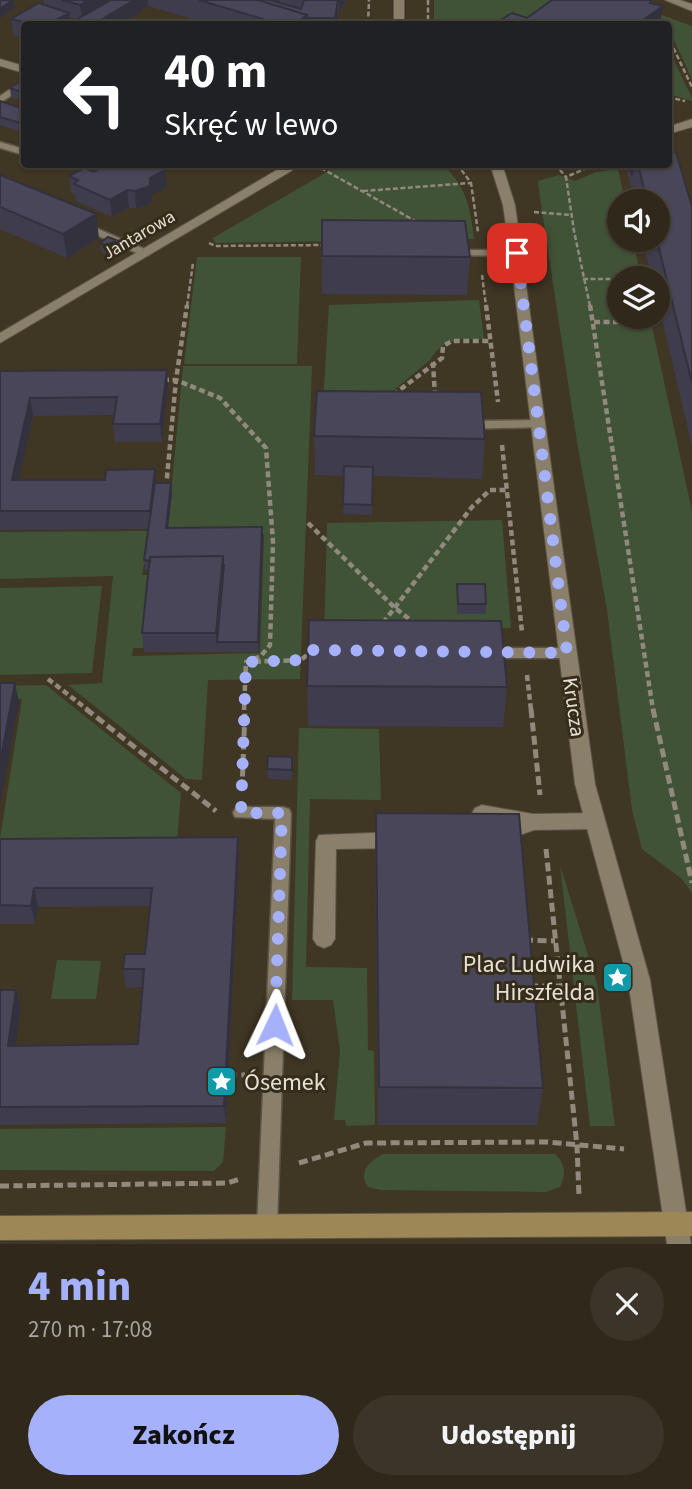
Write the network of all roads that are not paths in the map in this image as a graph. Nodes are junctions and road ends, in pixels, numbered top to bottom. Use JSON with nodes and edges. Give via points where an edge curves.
{"nodes":[{"id":1,"x":399,"y":0,"type":"edge"},
{"id":2,"x":670,"y":0,"type":"edge"},
{"id":3,"x":692,"y":8,"type":"edge"},
{"id":4,"x":399,"y":21,"type":"edge"},
{"id":5,"x":0,"y":62,"type":"edge"},
{"id":6,"x":21,"y":69,"type":"edge"},
{"id":7,"x":21,"y":85,"type":"edge"},
{"id":8,"x":0,"y":101,"type":"edge"},
{"id":9,"x":12,"y":106,"type":"edge"},
{"id":10,"x":692,"y":123,"type":"edge"},
{"id":11,"x":672,"y":130,"type":"edge"},
{"id":12,"x":0,"y":145,"type":"edge"},
{"id":13,"x":21,"y":151,"type":"edge"},
{"id":14,"x":290,"y":168,"type":"edge"},
{"id":15,"x":497,"y":168,"type":"edge"},
{"id":16,"x":68,"y":219,"type":"edge"},
{"id":17,"x":145,"y":253,"type":"junction"},
{"id":18,"x":441,"y":253,"type":"edge"},
{"id":19,"x":517,"y":253,"type":"junction"},
{"id":20,"x":0,"y":340,"type":"edge"},
{"id":21,"x":538,"y":424,"type":"junction"},
{"id":22,"x":439,"y":425,"type":"edge"},
{"id":23,"x":477,"y":653,"type":"edge"},
{"id":24,"x":567,"y":653,"type":"junction"},
{"id":25,"x":241,"y":813,"type":"road end"},
{"id":26,"x":482,"y":813,"type":"edge"},
{"id":27,"x":594,"y":821,"type":"junction"},
{"id":28,"x":533,"y":822,"type":"junction"},
{"id":29,"x":420,"y":840,"type":"edge"},
{"id":30,"x":484,"y":840,"type":"edge"},
{"id":31,"x":324,"y":939,"type":"dead end"},
{"id":32,"x":0,"y":1228,"type":"edge"},
{"id":33,"x":267,"y":1228,"type":"junction"},
{"id":34,"x":682,"y":1230,"type":"edge"}],
"edges":[{"from":1,"to":4,"type":"street"},
{"from":2,"to":3,"type":"street"},
{"from":5,"to":6,"type":"street"},
{"from":7,"to":8,"type":"lane"},
{"from":8,"to":9,"type":"lane"},
{"from":10,"to":11,"type":"street"},
{"from":12,"to":13,"type":"lane"},
{"from":14,"to":17,"type":"street","name":"Jantarowa"},
{"from":15,"to":19,"type":"street","name":"Krucza"},
{"from":16,"to":17,"type":"lane"},
{"from":17,"to":20,"type":"street","name":"Jantarowa"},
{"from":18,"to":19,"type":"lane"},
{"from":19,"to":21,"type":"street","name":"Krucza"},
{"from":21,"to":22,"type":"lane"},
{"from":21,"to":24,"type":"street","name":"Krucza"},
{"from":23,"to":24,"type":"lane"},
{"from":24,"to":27,"type":"street","name":"Krucza"},
{"from":25,"to":33,"type":"lane","via":[[282,813]]},
{"from":26,"to":28,"type":"street"},
{"from":27,"to":28,"type":"street"},
{"from":27,"to":34,"type":"street","name":"Krucza","via":[[639,980]]},
{"from":28,"to":30,"type":"street"},
{"from":29,"to":31,"type":"street","via":[[326,841]]},
{"from":32,"to":33,"type":"main road"},
{"from":33,"to":34,"type":"main road"}]}
